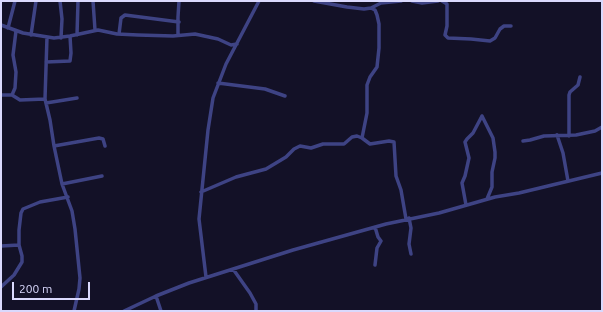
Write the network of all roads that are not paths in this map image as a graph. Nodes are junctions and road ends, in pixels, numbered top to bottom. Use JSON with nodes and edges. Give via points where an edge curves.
{"nodes":[{"id":1,"x":15,"y":1,"type":"edge"},
{"id":2,"x":36,"y":1,"type":"edge"},
{"id":3,"x":60,"y":1,"type":"edge"},
{"id":4,"x":78,"y":1,"type":"edge"},
{"id":5,"x":93,"y":1,"type":"edge"},
{"id":6,"x":179,"y":1,"type":"edge"},
{"id":7,"x":259,"y":1,"type":"edge"},
{"id":8,"x":314,"y":1,"type":"edge"},
{"id":9,"x":392,"y":1,"type":"edge"},
{"id":10,"x":401,"y":1,"type":"edge"},
{"id":11,"x":412,"y":1,"type":"edge"},
{"id":12,"x":438,"y":1,"type":"edge"},
{"id":13,"x":442,"y":1,"type":"edge"},
{"id":14,"x":371,"y":8,"type":"junction"},
{"id":15,"x":178,"y":22,"type":"junction"},
{"id":16,"x":1,"y":25,"type":"edge"},
{"id":17,"x":511,"y":26,"type":"dead end"},
{"id":18,"x":8,"y":28,"type":"junction"},
{"id":19,"x":95,"y":30,"type":"junction"},
{"id":20,"x":16,"y":31,"type":"junction"},
{"id":21,"x":119,"y":34,"type":"junction"},
{"id":22,"x":31,"y":35,"type":"junction"},
{"id":23,"x":77,"y":35,"type":"junction"},
{"id":24,"x":178,"y":35,"type":"junction"},
{"id":25,"x":70,"y":36,"type":"junction"},
{"id":26,"x":47,"y":37,"type":"junction"},
{"id":27,"x":61,"y":38,"type":"junction"},
{"id":28,"x":236,"y":44,"type":"junction"},
{"id":29,"x":231,"y":45,"type":"junction"},
{"id":30,"x":234,"y":50,"type":"junction"},
{"id":31,"x":46,"y":62,"type":"junction"},
{"id":32,"x":580,"y":77,"type":"dead end"},
{"id":33,"x":218,"y":83,"type":"junction"},
{"id":34,"x":12,"y":94,"type":"junction"},
{"id":35,"x":1,"y":95,"type":"edge"},
{"id":36,"x":285,"y":96,"type":"dead end"},
{"id":37,"x":78,"y":98,"type":"dead end"},
{"id":38,"x":45,"y":101,"type":"junction"},
{"id":39,"x":602,"y":127,"type":"edge"},
{"id":40,"x":557,"y":135,"type":"junction"},
{"id":41,"x":569,"y":136,"type":"junction"},
{"id":42,"x":362,"y":138,"type":"junction"},
{"id":43,"x":523,"y":141,"type":"dead end"},
{"id":44,"x":54,"y":146,"type":"junction"},
{"id":45,"x":106,"y":146,"type":"dead end"},
{"id":46,"x":602,"y":173,"type":"edge"},
{"id":47,"x":102,"y":176,"type":"dead end"},
{"id":48,"x":568,"y":181,"type":"junction"},
{"id":49,"x":62,"y":184,"type":"junction"},
{"id":50,"x":202,"y":192,"type":"junction"},
{"id":51,"x":68,"y":197,"type":"junction"},
{"id":52,"x":487,"y":199,"type":"junction"},
{"id":53,"x":466,"y":205,"type":"junction"},
{"id":54,"x":408,"y":219,"type":"junction"},
{"id":55,"x":375,"y":227,"type":"junction"},
{"id":56,"x":19,"y":245,"type":"junction"},
{"id":57,"x":1,"y":246,"type":"edge"},
{"id":58,"x":411,"y":254,"type":"dead end"},
{"id":59,"x":375,"y":265,"type":"dead end"},
{"id":60,"x":233,"y":269,"type":"junction"},
{"id":61,"x":206,"y":277,"type":"junction"},
{"id":62,"x":1,"y":287,"type":"edge"},
{"id":63,"x":156,"y":296,"type":"junction"},
{"id":64,"x":74,"y":311,"type":"edge"},
{"id":65,"x":125,"y":311,"type":"edge"},
{"id":66,"x":161,"y":311,"type":"edge"},
{"id":67,"x":256,"y":311,"type":"edge"}],
"edges":[{"from":1,"to":18,"type":"street"},
{"from":2,"to":22,"type":"street"},
{"from":3,"to":27,"type":"street"},
{"from":4,"to":23,"type":"street"},
{"from":5,"to":19,"type":"street"},
{"from":6,"to":15,"type":"street"},
{"from":7,"to":28,"type":"street"},
{"from":8,"to":14,"type":"street"},
{"from":9,"to":10,"type":"street"},
{"from":9,"to":14,"type":"street"},
{"from":11,"to":12,"type":"street"},
{"from":13,"to":17,"type":"street","via":[[447,4],[445,35],[448,38],[490,42],[500,29]]},
{"from":14,"to":42,"type":"street","via":[[375,10],[379,24],[379,48],[377,67],[367,85],[367,113]]},
{"from":15,"to":21,"type":"street","via":[[125,15],[121,18]]},
{"from":15,"to":24,"type":"street"},
{"from":16,"to":18,"type":"street"},
{"from":18,"to":20,"type":"street"},
{"from":19,"to":21,"type":"street"},
{"from":19,"to":23,"type":"street"},
{"from":20,"to":22,"type":"street"},
{"from":20,"to":34,"type":"street","via":[[13,56],[15,88]]},
{"from":21,"to":24,"type":"street"},
{"from":22,"to":26,"type":"street"},
{"from":23,"to":25,"type":"street"},
{"from":24,"to":29,"type":"street","via":[[196,34],[212,37]]},
{"from":25,"to":27,"type":"street"},
{"from":25,"to":31,"type":"street","via":[[70,61]]},
{"from":26,"to":27,"type":"street"},
{"from":26,"to":31,"type":"street"},
{"from":28,"to":29,"type":"street"},
{"from":28,"to":30,"type":"street"},
{"from":29,"to":30,"type":"street"},
{"from":30,"to":33,"type":"street"},
{"from":31,"to":38,"type":"street"},
{"from":32,"to":41,"type":"street","via":[[578,85],[569,95]]},
{"from":33,"to":36,"type":"street","via":[[265,89]]},
{"from":33,"to":50,"type":"street","via":[[208,130]]},
{"from":34,"to":35,"type":"street"},
{"from":34,"to":38,"type":"street","via":[[20,100]]},
{"from":37,"to":38,"type":"street"},
{"from":38,"to":44,"type":"street"},
{"from":39,"to":41,"type":"street","via":[[595,131]]},
{"from":40,"to":41,"type":"street"},
{"from":40,"to":43,"type":"street"},
{"from":40,"to":48,"type":"street"},
{"from":42,"to":50,"type":"street","via":[[355,136],[344,144],[323,144],[311,148],[300,146],[266,169],[236,177]]},
{"from":42,"to":54,"type":"street","via":[[370,144],[394,142],[396,176]]},
{"from":44,"to":45,"type":"street","via":[[99,138],[103,139]]},
{"from":44,"to":49,"type":"street"},
{"from":46,"to":48,"type":"street"},
{"from":47,"to":49,"type":"street"},
{"from":48,"to":52,"type":"street"},
{"from":49,"to":51,"type":"street"},
{"from":50,"to":61,"type":"street","via":[[199,220]]},
{"from":51,"to":56,"type":"street","via":[[40,202],[23,210],[19,225]]},
{"from":51,"to":64,"type":"street","via":[[79,266],[79,289]]},
{"from":52,"to":53,"type":"street"},
{"from":52,"to":53,"type":"street","via":[[492,187],[495,152],[493,138],[482,116],[465,145],[468,158],[462,183]]},
{"from":53,"to":54,"type":"street"},
{"from":54,"to":55,"type":"street"},
{"from":54,"to":58,"type":"street","via":[[412,228],[409,244]]},
{"from":55,"to":59,"type":"street","via":[[381,242],[377,248]]},
{"from":55,"to":60,"type":"street"},
{"from":56,"to":57,"type":"street"},
{"from":56,"to":62,"type":"street","via":[[22,256],[20,265]]},
{"from":60,"to":61,"type":"street"},
{"from":60,"to":67,"type":"street","via":[[250,293],[256,304]]},
{"from":61,"to":63,"type":"street"},
{"from":63,"to":65,"type":"street"},
{"from":63,"to":66,"type":"street"}]}
